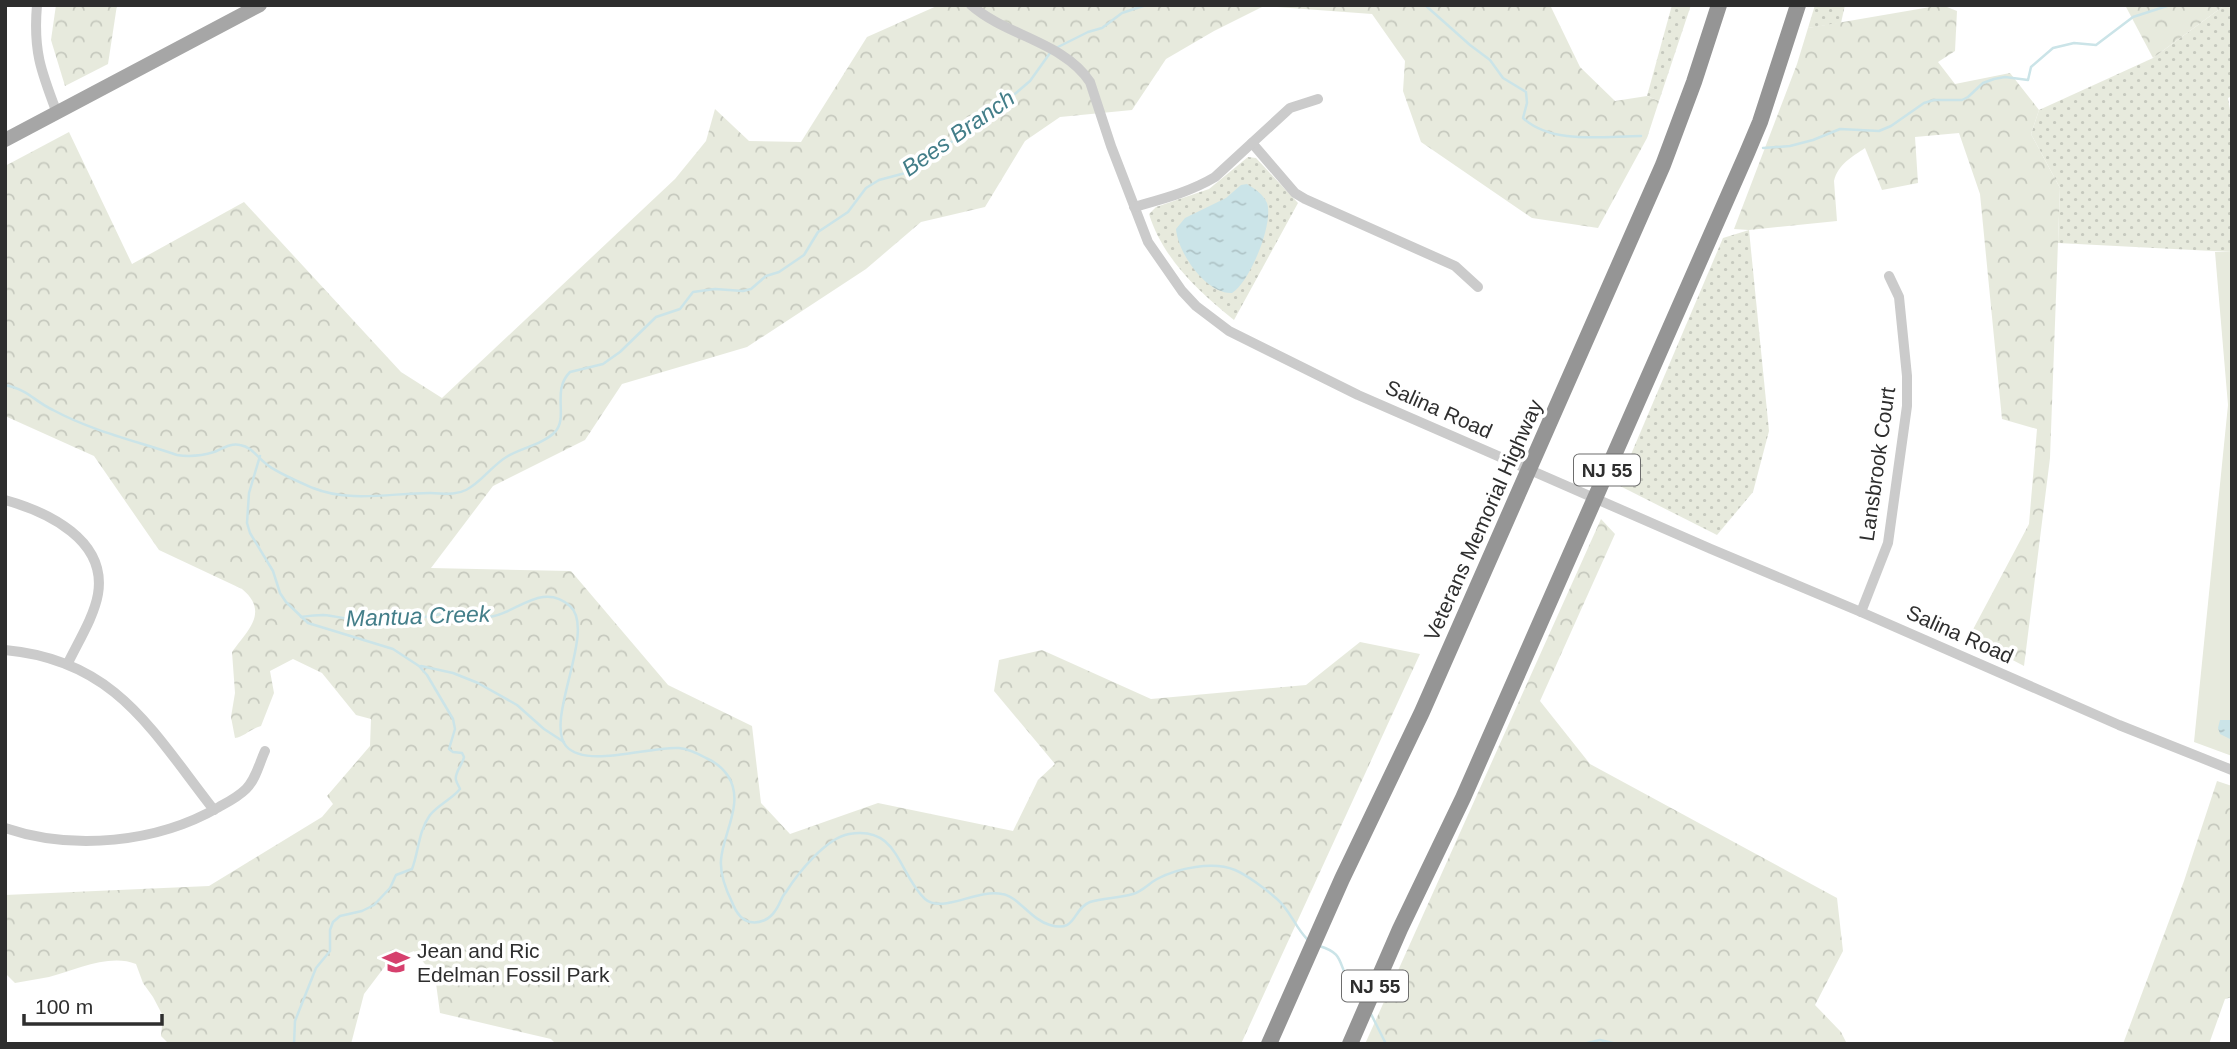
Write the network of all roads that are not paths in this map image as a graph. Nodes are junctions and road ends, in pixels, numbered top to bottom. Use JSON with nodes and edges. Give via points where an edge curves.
{"nodes":[{"id":1,"x":37,"y":5,"type":"edge"},
{"id":2,"x":260,"y":5,"type":"edge"},
{"id":3,"x":971,"y":5,"type":"edge"},
{"id":4,"x":1719,"y":5,"type":"edge"},
{"id":5,"x":1798,"y":5,"type":"edge"},
{"id":6,"x":1318,"y":99,"type":"dead end"},
{"id":7,"x":57,"y":113,"type":"junction"},
{"id":8,"x":5,"y":140,"type":"edge"},
{"id":9,"x":1252,"y":143,"type":"junction"},
{"id":10,"x":1134,"y":207,"type":"junction"},
{"id":11,"x":1889,"y":276,"type":"dead end"},
{"id":12,"x":1478,"y":287,"type":"dead end"},
{"id":13,"x":5,"y":500,"type":"edge"},
{"id":14,"x":1861,"y":612,"type":"junction"},
{"id":15,"x":5,"y":650,"type":"edge"},
{"id":16,"x":68,"y":663,"type":"junction"},
{"id":17,"x":264,"y":751,"type":"dead end"},
{"id":18,"x":2232,"y":770,"type":"edge"},
{"id":19,"x":214,"y":810,"type":"junction"},
{"id":20,"x":5,"y":828,"type":"edge"},
{"id":21,"x":1269,"y":1044,"type":"edge"},
{"id":22,"x":1350,"y":1044,"type":"edge"}],
"edges":[{"from":1,"to":7,"type":"street","via":[[37,54]]},
{"from":2,"to":7,"type":"main road"},
{"from":3,"to":10,"type":"street","name":"Salina Road","via":[[988,20],[1059,53],[1090,82]]},
{"from":4,"to":21,"type":"highway","name":"Veterans Memorial Highway","via":[[1663,165],[1422,712]]},
{"from":5,"to":22,"type":"highway","number":"NJ 55","via":[[1747,153]]},
{"from":6,"to":9,"type":"street","via":[[1290,108]]},
{"from":7,"to":8,"type":"main road"},
{"from":9,"to":10,"type":"street","via":[[1203,184]]},
{"from":9,"to":12,"type":"street","via":[[1305,199],[1455,266]]},
{"from":10,"to":14,"type":"street","name":"Salina Road","via":[[1148,242],[1168,273],[1196,306],[1229,331],[1359,395]]},
{"from":11,"to":14,"type":"street","name":"Lansbrook Court","via":[[1899,297],[1907,406],[1888,543]]},
{"from":13,"to":16,"type":"street","via":[[71,531],[96,563],[97,596]]},
{"from":14,"to":18,"type":"street","name":"Salina Road"},
{"from":15,"to":16,"type":"street"},
{"from":16,"to":19,"type":"street","via":[[102,682],[142,717]]},
{"from":17,"to":19,"type":"street","via":[[246,790]]},
{"from":19,"to":20,"type":"street","via":[[176,827],[110,839],[64,840]]}]}
